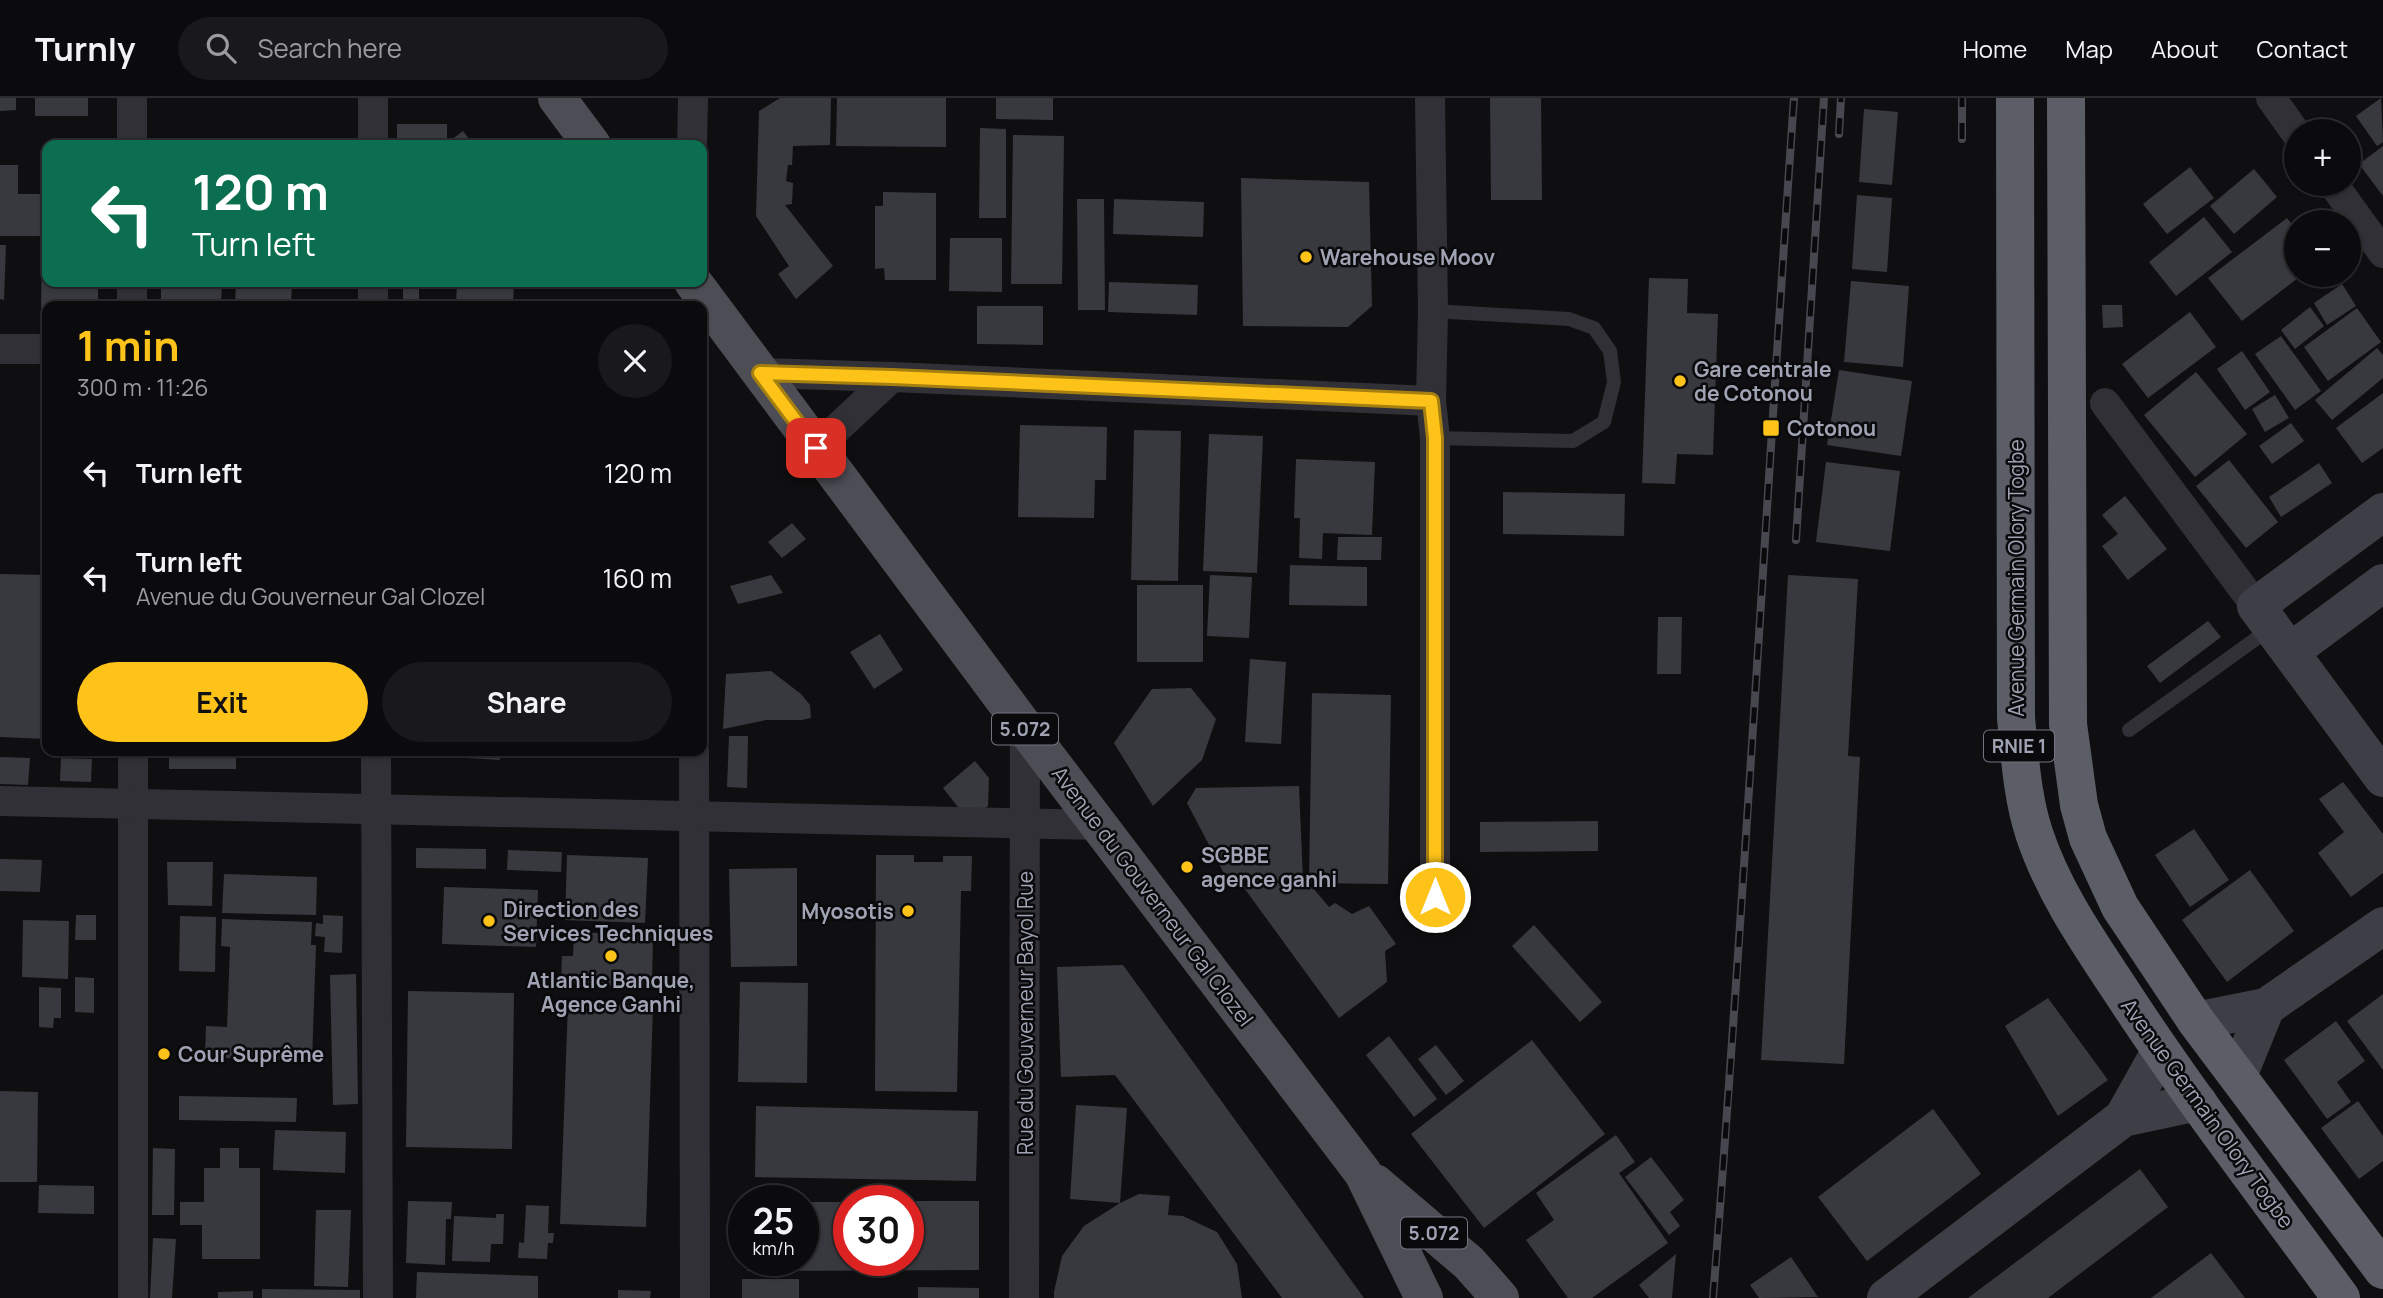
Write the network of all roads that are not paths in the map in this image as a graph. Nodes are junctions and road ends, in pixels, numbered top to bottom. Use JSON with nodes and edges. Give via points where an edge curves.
{"nodes":[{"id":1,"x":132,"y":98,"type":"edge"},
{"id":2,"x":373,"y":98,"type":"edge"},
{"id":3,"x":557,"y":98,"type":"edge"},
{"id":4,"x":693,"y":98,"type":"edge"},
{"id":5,"x":1430,"y":98,"type":"edge"},
{"id":6,"x":2015,"y":98,"type":"edge"},
{"id":7,"x":2066,"y":98,"type":"edge"},
{"id":8,"x":2271,"y":98,"type":"edge"},
{"id":9,"x":2286,"y":119,"type":"edge"},
{"id":10,"x":132,"y":140,"type":"edge"},
{"id":11,"x":373,"y":140,"type":"edge"},
{"id":12,"x":588,"y":140,"type":"edge"},
{"id":13,"x":692,"y":140,"type":"edge"},
{"id":14,"x":2342,"y":196,"type":"edge"},
{"id":15,"x":2383,"y":253,"type":"edge"},
{"id":16,"x":707,"y":302,"type":"edge"},
{"id":17,"x":1433,"y":311,"type":"junction"},
{"id":18,"x":0,"y":349,"type":"edge"},
{"id":19,"x":42,"y":349,"type":"edge"},
{"id":20,"x":760,"y":373,"type":"junction"},
{"id":21,"x":892,"y":377,"type":"junction"},
{"id":22,"x":1431,"y":401,"type":"junction"},
{"id":23,"x":2105,"y":403,"type":"dead end"},
{"id":24,"x":1435,"y":438,"type":"junction"},
{"id":25,"x":816,"y":448,"type":"junction"},
{"id":26,"x":2383,"y":512,"type":"edge"},
{"id":27,"x":2383,"y":583,"type":"edge"},
{"id":28,"x":2273,"y":629,"type":"junction"},
{"id":29,"x":1025,"y":729,"type":"junction"},
{"id":30,"x":2129,"y":730,"type":"dead end"},
{"id":31,"x":133,"y":756,"type":"edge"},
{"id":32,"x":376,"y":756,"type":"edge"},
{"id":33,"x":694,"y":756,"type":"edge"},
{"id":34,"x":2383,"y":778,"type":"edge"},
{"id":35,"x":0,"y":802,"type":"edge"},
{"id":36,"x":133,"y":804,"type":"junction"},
{"id":37,"x":376,"y":810,"type":"junction"},
{"id":38,"x":694,"y":816,"type":"junction"},
{"id":39,"x":1025,"y":824,"type":"junction"},
{"id":40,"x":1099,"y":825,"type":"junction"},
{"id":41,"x":1435,"y":897,"type":"dead end"},
{"id":42,"x":2383,"y":926,"type":"edge"},
{"id":43,"x":2266,"y":1007,"type":"junction"},
{"id":44,"x":2196,"y":1021,"type":"junction"},
{"id":45,"x":2160,"y":1052,"type":"junction"},
{"id":46,"x":2238,"y":1076,"type":"junction"},
{"id":47,"x":2198,"y":1102,"type":"junction"},
{"id":48,"x":2123,"y":1118,"type":"junction"},
{"id":49,"x":1363,"y":1172,"type":"junction"},
{"id":50,"x":2383,"y":1270,"type":"edge"},
{"id":51,"x":133,"y":1298,"type":"edge"},
{"id":52,"x":378,"y":1298,"type":"edge"},
{"id":53,"x":695,"y":1298,"type":"edge"},
{"id":54,"x":1024,"y":1298,"type":"edge"},
{"id":55,"x":1424,"y":1298,"type":"edge"},
{"id":56,"x":1500,"y":1298,"type":"edge"},
{"id":57,"x":1886,"y":1298,"type":"edge"},
{"id":58,"x":2341,"y":1298,"type":"edge"}],
"edges":[{"from":1,"to":10,"type":"street"},
{"from":2,"to":11,"type":"street"},
{"from":3,"to":12,"type":"main road"},
{"from":4,"to":13,"type":"street"},
{"from":5,"to":17,"type":"street"},
{"from":6,"to":45,"type":"highway","name":"Avenue Germain Olory Togbe","number":"RNIE 1","via":[[2016,718],[2024,795],[2060,894]]},
{"from":7,"to":44,"type":"highway","number":"RNIE 1","via":[[2068,724],[2072,764],[2088,838],[2104,875],[2120,908]]},
{"from":8,"to":9,"type":"street"},
{"from":14,"to":15,"type":"street"},
{"from":16,"to":20,"type":"main road","name":"Avenue du Gouverneur Gal Clozel","number":"5.072"},
{"from":17,"to":22,"type":"street"},
{"from":17,"to":24,"type":"lane","via":[[1569,319],[1594,328],[1610,351],[1614,382],[1604,422],[1573,441]]},
{"from":18,"to":19,"type":"street"},
{"from":20,"to":21,"type":"street"},
{"from":20,"to":25,"type":"main road","name":"Avenue du Gouverneur Gal Clozel","number":"5.072"},
{"from":21,"to":22,"type":"street"},
{"from":21,"to":25,"type":"street"},
{"from":22,"to":24,"type":"street"},
{"from":23,"to":28,"type":"street"},
{"from":24,"to":41,"type":"street"},
{"from":25,"to":29,"type":"main road","name":"Avenue du Gouverneur Gal Clozel","number":"5.072"},
{"from":26,"to":28,"type":"street"},
{"from":27,"to":28,"type":"street"},
{"from":28,"to":30,"type":"lane"},
{"from":28,"to":34,"type":"street"},
{"from":29,"to":39,"type":"street","name":"Rue du Gouverneur Bayol Rue"},
{"from":29,"to":40,"type":"main road","name":"Avenue du Gouverneur Gal Clozel","number":"5.072"},
{"from":31,"to":36,"type":"street"},
{"from":32,"to":37,"type":"street"},
{"from":33,"to":38,"type":"street"},
{"from":35,"to":36,"type":"street"},
{"from":36,"to":37,"type":"street"},
{"from":36,"to":51,"type":"street"},
{"from":37,"to":38,"type":"street"},
{"from":37,"to":52,"type":"street"},
{"from":38,"to":39,"type":"street"},
{"from":38,"to":53,"type":"street"},
{"from":39,"to":40,"type":"street"},
{"from":39,"to":54,"type":"street","name":"Rue du Gouverneur Bayol Rue"},
{"from":40,"to":49,"type":"main road","name":"Avenue du Gouverneur Gal Clozel","number":"5.072"},
{"from":42,"to":43,"type":"street"},
{"from":43,"to":44,"type":"street"},
{"from":43,"to":46,"type":"street"},
{"from":44,"to":46,"type":"highway","number":"RNIE 1"},
{"from":45,"to":47,"type":"highway","name":"Avenue Germain Olory Togbe","number":"RNIE 1"},
{"from":45,"to":48,"type":"street"},
{"from":46,"to":50,"type":"highway","number":"RNIE 1"},
{"from":47,"to":48,"type":"street"},
{"from":47,"to":58,"type":"highway","name":"Avenue Germain Olory Togbe","number":"RNIE 1"},
{"from":48,"to":57,"type":"street"},
{"from":49,"to":55,"type":"main road","name":"Avenue du Gouverneur Gal Clozel","number":"5.072"},
{"from":49,"to":56,"type":"main road","name":"Avenue du Gouverneur Gal Clozel","number":"5.072","via":[[1469,1263]]}]}
